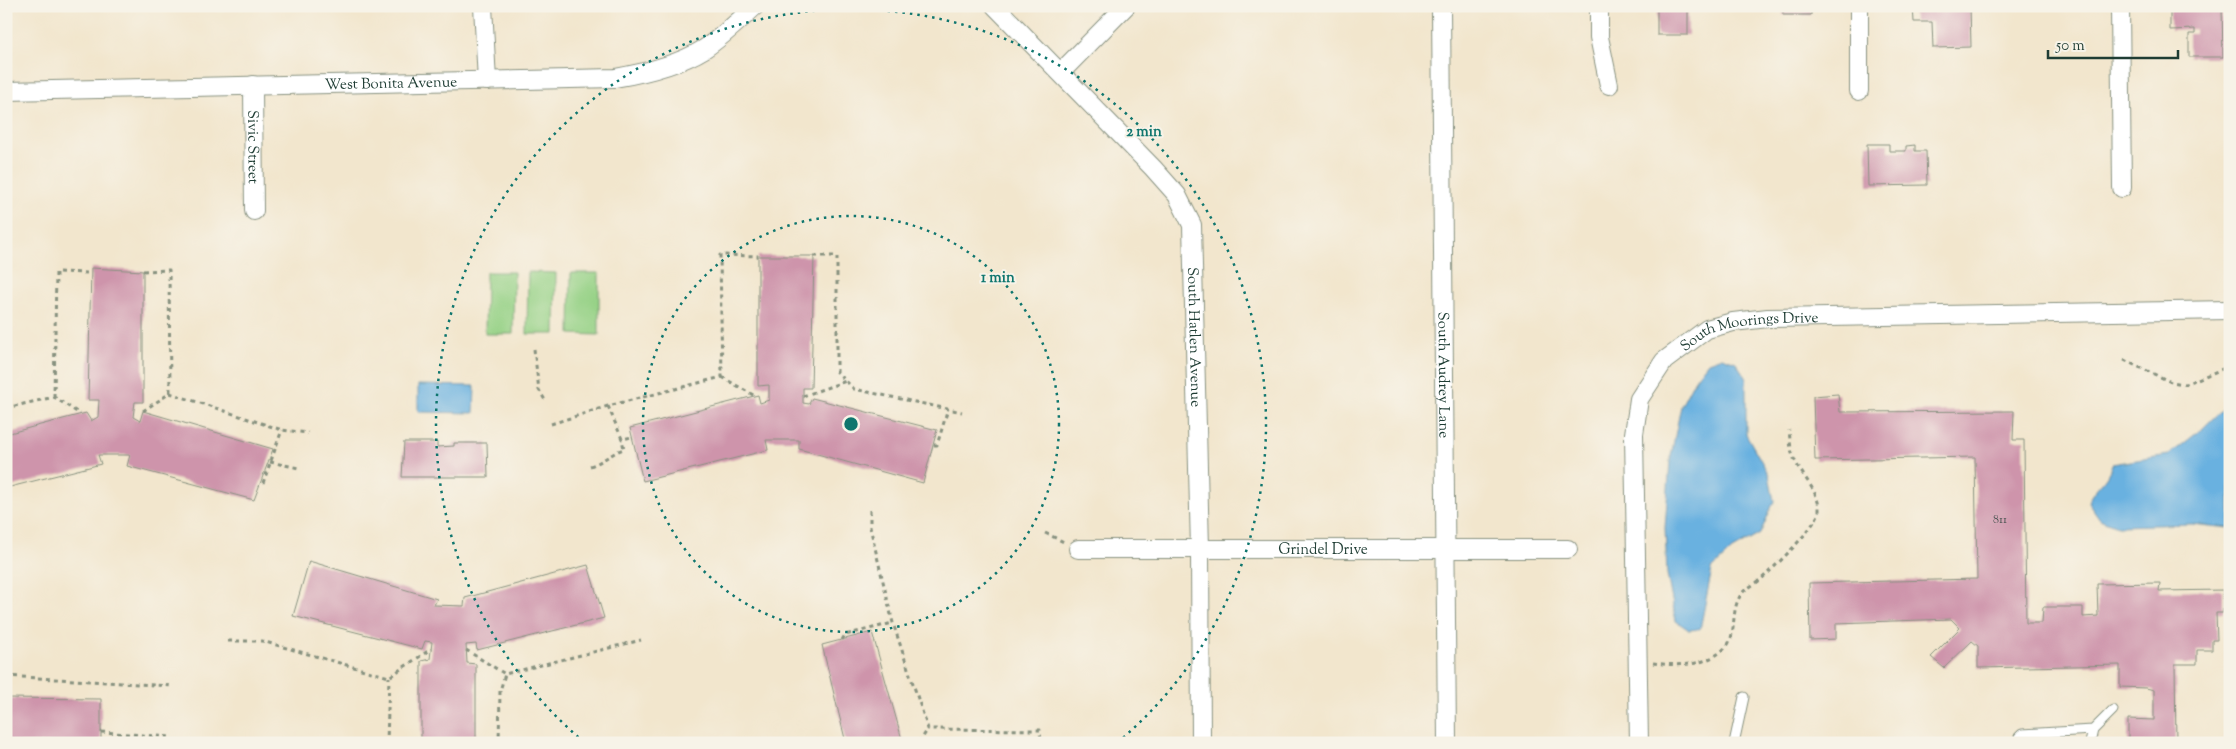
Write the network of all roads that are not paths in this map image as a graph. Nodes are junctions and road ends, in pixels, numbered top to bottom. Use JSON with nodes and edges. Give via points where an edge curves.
{"nodes":[{"id":1,"x":483,"y":6,"type":"edge"},
{"id":2,"x":755,"y":6,"type":"edge"},
{"id":3,"x":995,"y":6,"type":"edge"},
{"id":4,"x":1126,"y":6,"type":"edge"},
{"id":5,"x":1441,"y":6,"type":"edge"},
{"id":6,"x":1599,"y":6,"type":"edge"},
{"id":7,"x":1859,"y":6,"type":"edge"},
{"id":8,"x":2120,"y":6,"type":"edge"},
{"id":9,"x":1061,"y":72,"type":"junction"},
{"id":10,"x":487,"y":81,"type":"junction"},
{"id":11,"x":254,"y":85,"type":"junction"},
{"id":12,"x":1609,"y":85,"type":"dead end"},
{"id":13,"x":6,"y":91,"type":"edge"},
{"id":14,"x":1859,"y":91,"type":"dead end"},
{"id":15,"x":2122,"y":188,"type":"dead end"},
{"id":16,"x":254,"y":211,"type":"dead end"},
{"id":17,"x":2230,"y":310,"type":"edge"},
{"id":18,"x":1078,"y":549,"type":"dead end"},
{"id":19,"x":1200,"y":549,"type":"junction"},
{"id":20,"x":1445,"y":549,"type":"junction"},
{"id":21,"x":1568,"y":549,"type":"dead end"},
{"id":22,"x":1744,"y":697,"type":"dead end"},
{"id":23,"x":2113,"y":710,"type":"dead end"},
{"id":24,"x":2093,"y":730,"type":"junction"},
{"id":25,"x":1201,"y":743,"type":"edge"},
{"id":26,"x":1447,"y":743,"type":"edge"},
{"id":27,"x":1639,"y":743,"type":"edge"},
{"id":28,"x":1734,"y":743,"type":"edge"},
{"id":29,"x":2018,"y":743,"type":"edge"},
{"id":30,"x":2090,"y":743,"type":"edge"}],
"edges":[{"from":1,"to":10,"type":"street"},
{"from":2,"to":10,"type":"street","name":"West Bonita Avenue","via":[[702,50],[641,74],[615,78]]},
{"from":3,"to":9,"type":"street","name":"South Hatlen Avenue"},
{"from":4,"to":9,"type":"street"},
{"from":5,"to":20,"type":"street","name":"South Audrey Lane"},
{"from":6,"to":12,"type":"street","via":[[1600,37]]},
{"from":7,"to":14,"type":"street"},
{"from":8,"to":15,"type":"street"},
{"from":9,"to":19,"type":"street","name":"South Hatlen Avenue","via":[[1177,195],[1192,225]]},
{"from":10,"to":11,"type":"street","name":"West Bonita Avenue"},
{"from":11,"to":13,"type":"street","name":"West Bonita Avenue"},
{"from":11,"to":16,"type":"street","name":"Sivic Street"},
{"from":17,"to":27,"type":"street","name":"South Moorings Drive","via":[[1768,318],[1707,329],[1691,339],[1664,361],[1639,399],[1635,426]]},
{"from":18,"to":19,"type":"street","name":"Grindel Drive"},
{"from":19,"to":20,"type":"street","name":"Grindel Drive"},
{"from":19,"to":25,"type":"street","name":"South Hatlen Avenue"},
{"from":20,"to":21,"type":"street","name":"Grindel Drive"},
{"from":20,"to":26,"type":"street","name":"South Audrey Lane"},
{"from":22,"to":28,"type":"lane"},
{"from":23,"to":24,"type":"lane"},
{"from":24,"to":29,"type":"lane","via":[[2022,734]]},
{"from":24,"to":30,"type":"lane"}]}
